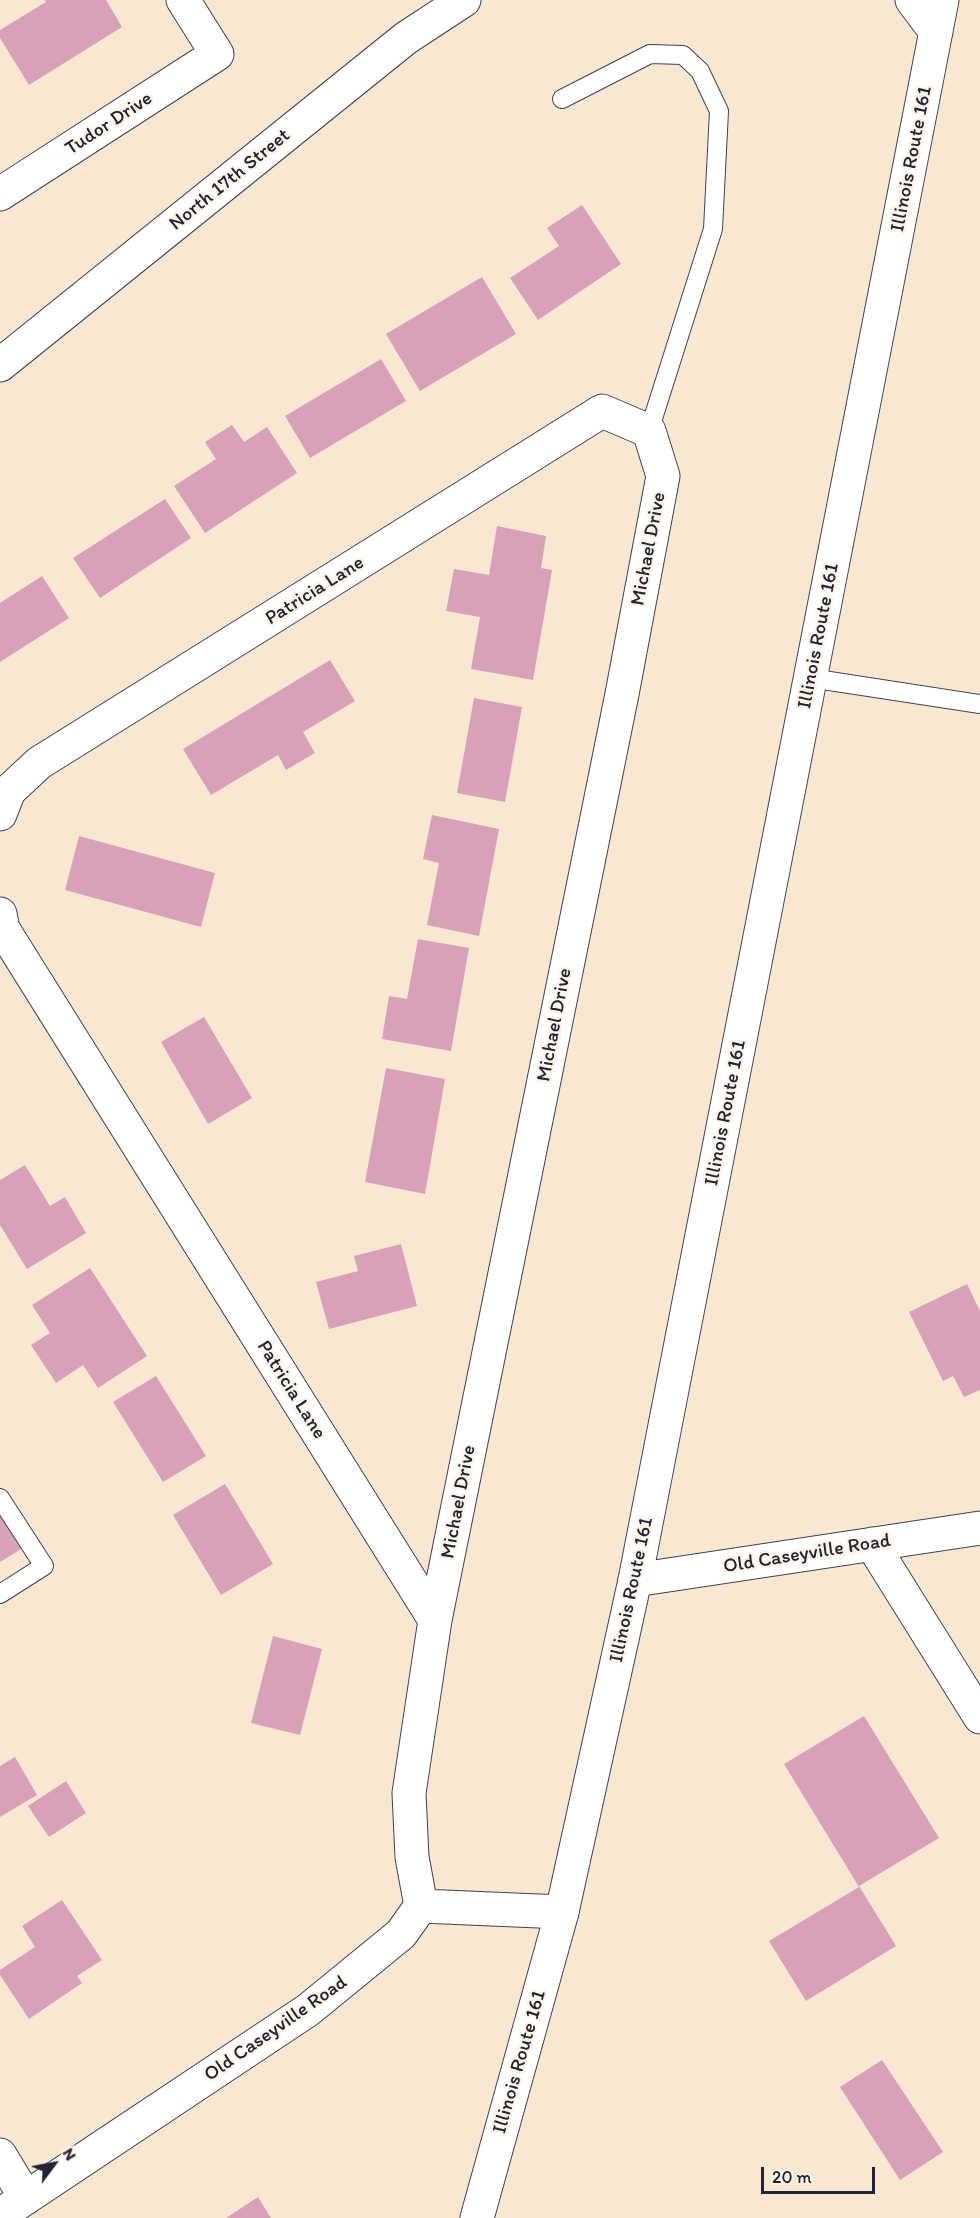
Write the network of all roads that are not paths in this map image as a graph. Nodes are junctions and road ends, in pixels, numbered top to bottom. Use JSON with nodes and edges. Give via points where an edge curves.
{"nodes":[{"id":1,"x":183,"y":0,"type":"edge"},
{"id":2,"x":464,"y":0,"type":"edge"},
{"id":3,"x":912,"y":0,"type":"edge"},
{"id":4,"x":942,"y":0,"type":"edge"},
{"id":5,"x":936,"y":32,"type":"junction"},
{"id":6,"x":562,"y":99,"type":"dead end"},
{"id":7,"x":0,"y":194,"type":"edge"},
{"id":8,"x":0,"y":365,"type":"edge"},
{"id":9,"x":649,"y":431,"type":"junction"},
{"id":10,"x":810,"y":678,"type":"junction"},
{"id":11,"x":980,"y":704,"type":"edge"},
{"id":12,"x":0,"y":814,"type":"edge"},
{"id":13,"x":0,"y":914,"type":"edge"},
{"id":14,"x":0,"y":1498,"type":"edge"},
{"id":15,"x":980,"y":1528,"type":"edge"},
{"id":16,"x":872,"y":1544,"type":"junction"},
{"id":17,"x":635,"y":1580,"type":"junction"},
{"id":18,"x":0,"y":1594,"type":"edge"},
{"id":19,"x":435,"y":1620,"type":"junction"},
{"id":20,"x":980,"y":1718,"type":"edge"},
{"id":21,"x":421,"y":1906,"type":"junction"},
{"id":22,"x":562,"y":1912,"type":"junction"},
{"id":23,"x":0,"y":2155,"type":"edge"},
{"id":24,"x":13,"y":2206,"type":"edge"},
{"id":25,"x":477,"y":2218,"type":"edge"}],
"edges":[{"from":1,"to":7,"type":"street","name":"Tudor Drive","via":[[217,54]]},
{"from":2,"to":8,"type":"street","name":"North 17th Street","via":[[406,38]]},
{"from":3,"to":5,"type":"street"},
{"from":4,"to":5,"type":"street","name":"Illinois Route 161"},
{"from":5,"to":10,"type":"street","name":"Illinois Route 161"},
{"from":6,"to":9,"type":"lane","via":[[650,54],[683,55],[700,71],[719,111],[713,229]]},
{"from":9,"to":12,"type":"street","name":"Patricia Lane","via":[[603,411],[39,763],[9,791]]},
{"from":9,"to":19,"type":"street","name":"Michael Drive","via":[[663,476]]},
{"from":10,"to":11,"type":"lane"},
{"from":10,"to":17,"type":"street","name":"Illinois Route 161"},
{"from":13,"to":19,"type":"street","name":"Patricia Lane","via":[[3,929]]},
{"from":14,"to":18,"type":"lane","via":[[44,1566]]},
{"from":15,"to":16,"type":"street","name":"Old Caseyville Road"},
{"from":16,"to":17,"type":"street","name":"Old Caseyville Road"},
{"from":16,"to":20,"type":"street"},
{"from":17,"to":22,"type":"street","name":"Illinois Route 161"},
{"from":19,"to":21,"type":"street","via":[[409,1793],[412,1857]]},
{"from":21,"to":22,"type":"street"},
{"from":21,"to":24,"type":"street","name":"Old Caseyville Road","via":[[401,1934],[308,2010]]},
{"from":22,"to":25,"type":"street","name":"Illinois Route 161"},
{"from":23,"to":24,"type":"street"}]}
